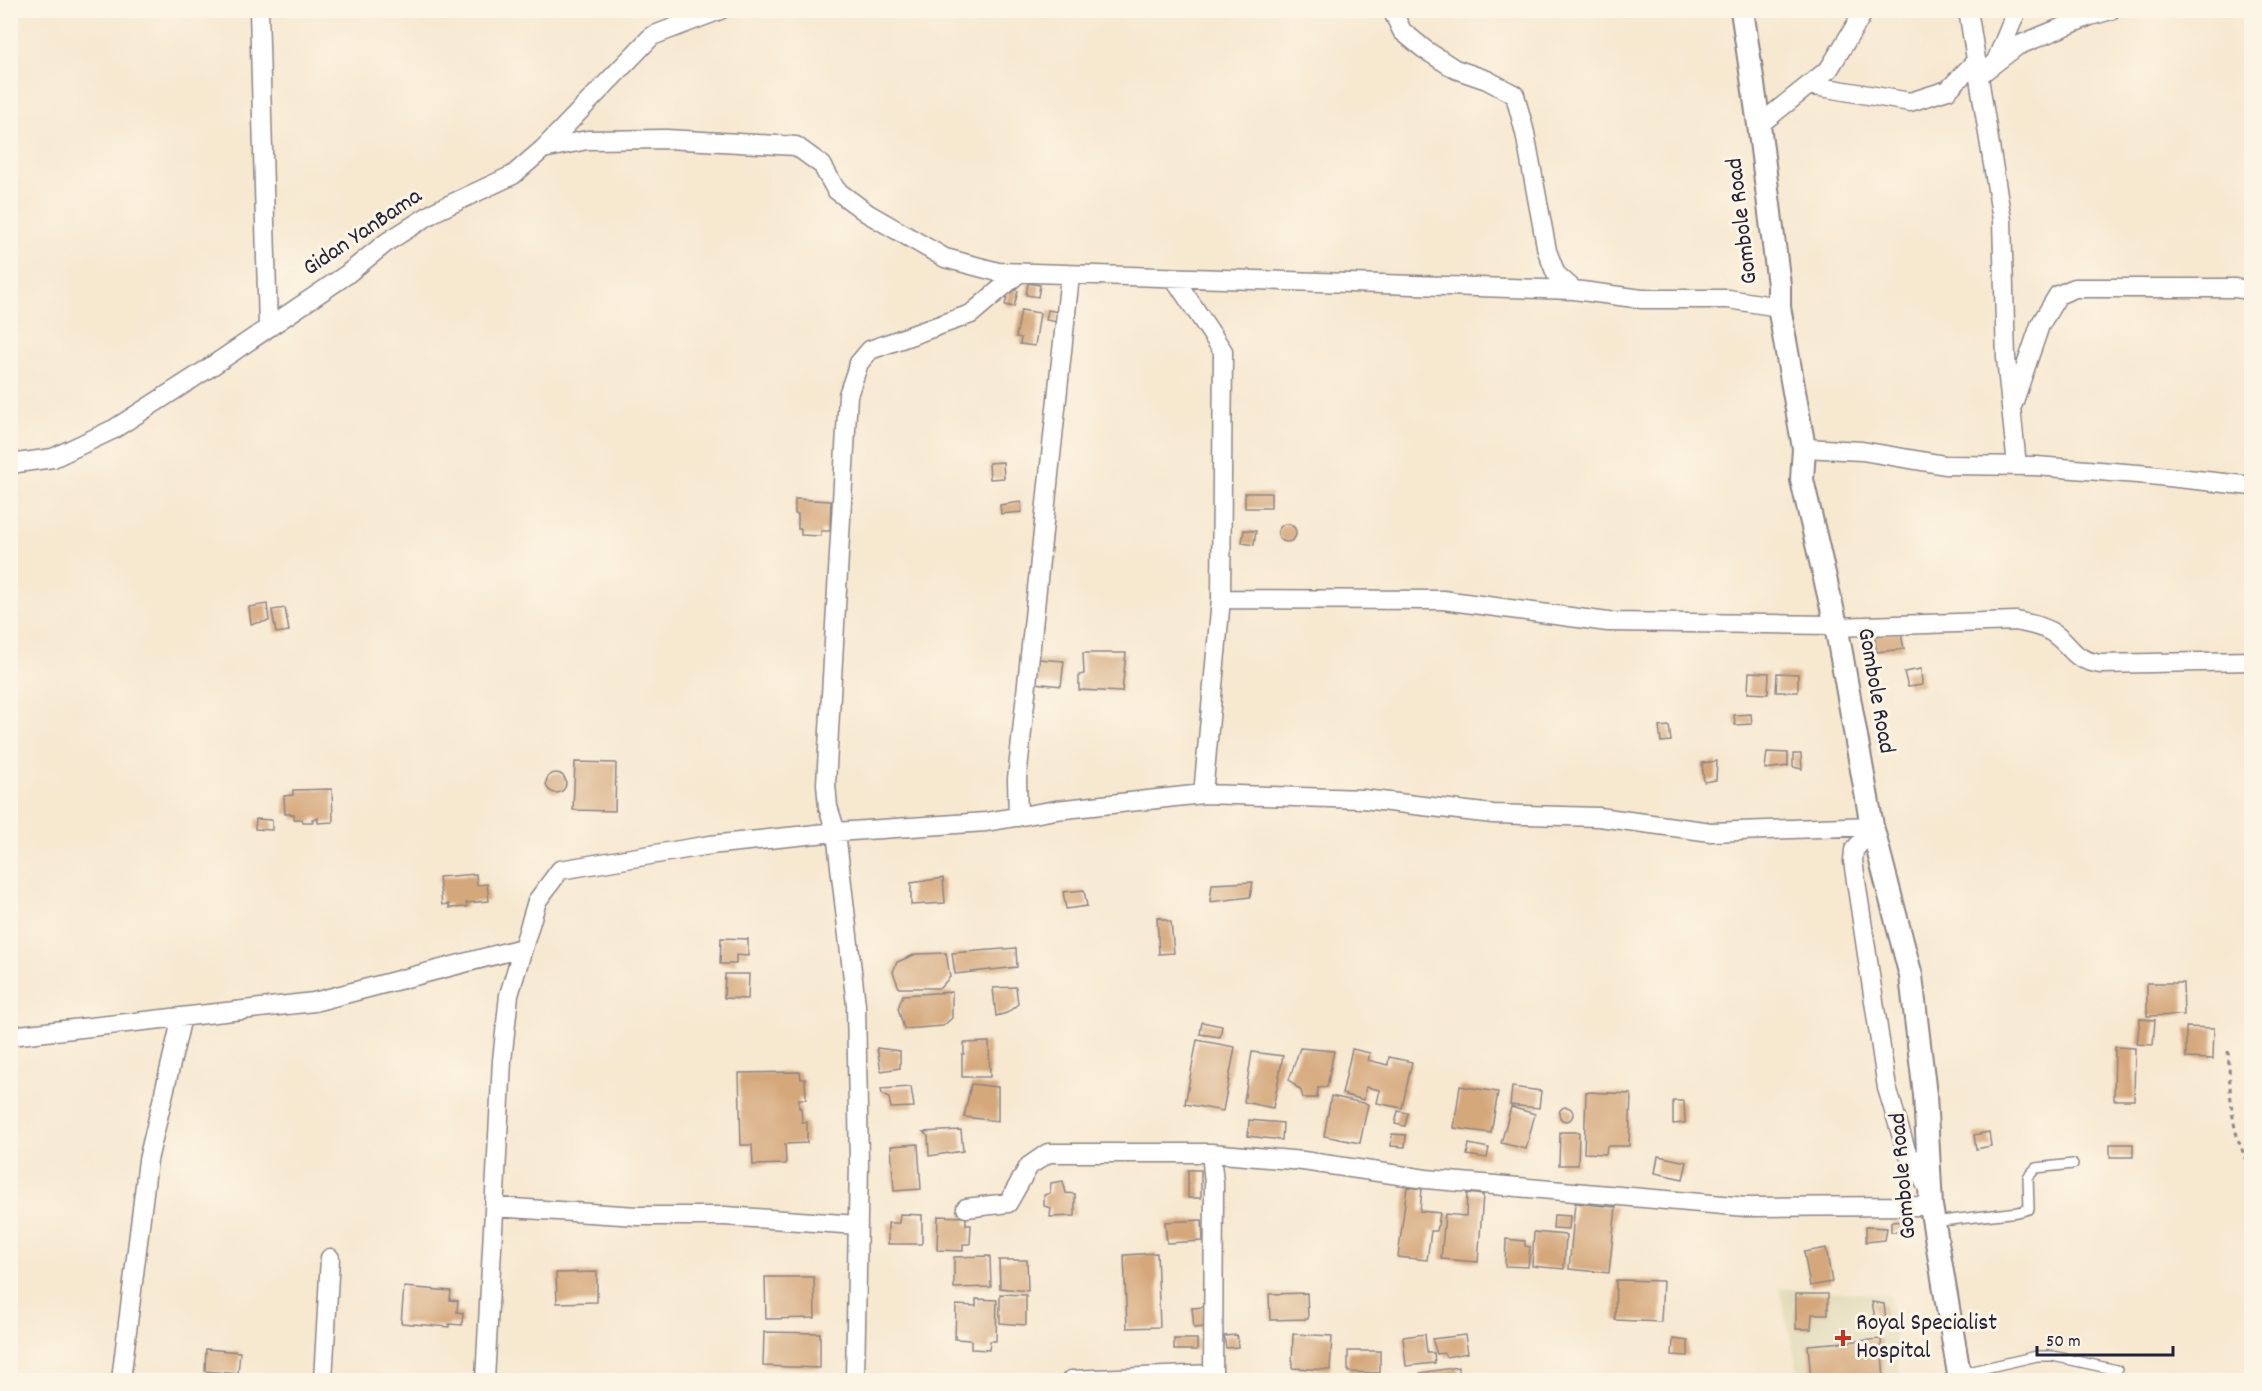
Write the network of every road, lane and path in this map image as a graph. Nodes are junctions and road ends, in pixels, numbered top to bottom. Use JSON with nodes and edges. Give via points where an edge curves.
{"nodes":[{"id":1,"x":260,"y":10,"type":"edge"},
{"id":2,"x":720,"y":10,"type":"edge"},
{"id":3,"x":1392,"y":10,"type":"edge"},
{"id":4,"x":1742,"y":10,"type":"edge"},
{"id":5,"x":1865,"y":10,"type":"edge"},
{"id":6,"x":1968,"y":10,"type":"edge"},
{"id":7,"x":2017,"y":10,"type":"edge"},
{"id":8,"x":2111,"y":10,"type":"edge"},
{"id":9,"x":1995,"y":63,"type":"junction"},
{"id":10,"x":1977,"y":69,"type":"junction"},
{"id":11,"x":1809,"y":85,"type":"junction"},
{"id":12,"x":1759,"y":125,"type":"junction"},
{"id":13,"x":543,"y":149,"type":"junction"},
{"id":14,"x":1019,"y":273,"type":"junction"},
{"id":15,"x":1070,"y":275,"type":"junction"},
{"id":16,"x":1174,"y":278,"type":"junction"},
{"id":17,"x":1574,"y":290,"type":"junction"},
{"id":18,"x":2252,"y":290,"type":"edge"},
{"id":19,"x":1779,"y":307,"type":"junction"},
{"id":20,"x":268,"y":328,"type":"junction"},
{"id":21,"x":2011,"y":409,"type":"junction"},
{"id":22,"x":1804,"y":448,"type":"junction"},
{"id":23,"x":10,"y":464,"type":"edge"},
{"id":24,"x":2017,"y":466,"type":"junction"},
{"id":25,"x":2252,"y":486,"type":"edge"},
{"id":26,"x":1221,"y":599,"type":"junction"},
{"id":27,"x":1836,"y":626,"type":"junction"},
{"id":28,"x":2252,"y":661,"type":"edge"},
{"id":29,"x":1203,"y":794,"type":"junction"},
{"id":30,"x":1018,"y":817,"type":"junction"},
{"id":31,"x":1873,"y":828,"type":"junction"},
{"id":32,"x":836,"y":832,"type":"junction"},
{"id":33,"x":522,"y":948,"type":"junction"},
{"id":34,"x":182,"y":1017,"type":"junction"},
{"id":35,"x":10,"y":1036,"type":"edge"},
{"id":36,"x":2228,"y":1051,"type":"dead end"},
{"id":37,"x":1211,"y":1153,"type":"junction"},
{"id":38,"x":2073,"y":1164,"type":"dead end"},
{"id":39,"x":2252,"y":1167,"type":"edge"},
{"id":40,"x":495,"y":1207,"type":"junction"},
{"id":41,"x":966,"y":1208,"type":"dead end"},
{"id":42,"x":1932,"y":1208,"type":"junction"},
{"id":43,"x":858,"y":1225,"type":"junction"},
{"id":44,"x":330,"y":1258,"type":"dead end"},
{"id":45,"x":2117,"y":1370,"type":"dead end"},
{"id":46,"x":1213,"y":1377,"type":"edge"},
{"id":47,"x":1959,"y":1377,"type":"edge"},
{"id":48,"x":122,"y":1380,"type":"edge"},
{"id":49,"x":323,"y":1380,"type":"edge"},
{"id":50,"x":485,"y":1380,"type":"edge"},
{"id":51,"x":855,"y":1380,"type":"edge"},
{"id":52,"x":1071,"y":1380,"type":"edge"}],
"edges":[{"from":1,"to":20,"type":"street"},
{"from":2,"to":13,"type":"street","name":"Gidan YanBama","via":[[652,36]]},
{"from":3,"to":17,"type":"street","via":[[1402,32],[1424,49],[1455,69],[1515,95],[1547,251],[1556,274]]},
{"from":4,"to":12,"type":"street","name":"Gombole Road"},
{"from":5,"to":11,"type":"street","via":[[1829,69]]},
{"from":6,"to":10,"type":"street"},
{"from":7,"to":9,"type":"street"},
{"from":8,"to":9,"type":"street","via":[[2017,46]]},
{"from":9,"to":10,"type":"street"},
{"from":10,"to":11,"type":"street","via":[[1948,90],[1910,102]]},
{"from":10,"to":21,"type":"street","via":[[2002,220]]},
{"from":11,"to":12,"type":"street"},
{"from":12,"to":19,"type":"street","name":"Gombole Road"},
{"from":13,"to":14,"type":"street","via":[[587,140],[666,139],[796,146],[822,165],[836,190],[867,213],[945,258],[998,272]]},
{"from":13,"to":20,"type":"street","name":"Gidan YanBama","via":[[513,175],[436,211],[387,242]]},
{"from":14,"to":15,"type":"street"},
{"from":14,"to":32,"type":"street","via":[[971,314],[870,350],[859,363],[848,395],[826,784]]},
{"from":15,"to":16,"type":"street"},
{"from":15,"to":30,"type":"street","via":[[1017,778]]},
{"from":16,"to":17,"type":"street"},
{"from":16,"to":26,"type":"street","via":[[1223,351]]},
{"from":17,"to":19,"type":"street","via":[[1642,299],[1728,299]]},
{"from":18,"to":21,"type":"street","via":[[2075,288],[2058,295],[2040,325]]},
{"from":19,"to":22,"type":"street","name":"Gombole Road"},
{"from":20,"to":23,"type":"street","name":"Gidan YanBama","via":[[114,429],[52,458]]},
{"from":21,"to":24,"type":"street"},
{"from":22,"to":24,"type":"street","via":[[1862,451],[1945,465]]},
{"from":22,"to":27,"type":"street","name":"Gombole Road","via":[[1802,480]]},
{"from":24,"to":25,"type":"street"},
{"from":26,"to":27,"type":"street","via":[[1443,600],[1608,622]]},
{"from":26,"to":29,"type":"street"},
{"from":27,"to":28,"type":"street","via":[[2016,621],[2053,633],[2082,661]]},
{"from":27,"to":31,"type":"street","name":"Gombole Road"},
{"from":29,"to":30,"type":"street"},
{"from":29,"to":31,"type":"street","via":[[1363,799],[1493,814],[1599,818],[1711,832]]},
{"from":30,"to":32,"type":"street"},
{"from":31,"to":42,"type":"street","name":"Gombole Road","via":[[1911,976],[1925,1095]]},
{"from":31,"to":42,"type":"street","via":[[1854,850],[1853,861],[1887,1088],[1906,1150]]},
{"from":32,"to":33,"type":"street","via":[[710,845],[560,870],[537,902]]},
{"from":32,"to":43,"type":"street","via":[[856,1005]]},
{"from":33,"to":34,"type":"street","via":[[314,1002]]},
{"from":33,"to":40,"type":"street","via":[[509,995],[502,1061]]},
{"from":34,"to":35,"type":"street"},
{"from":34,"to":48,"type":"street","via":[[148,1160]]},
{"from":36,"to":39,"type":"path","via":[[2234,1125]]},
{"from":37,"to":41,"type":"street","via":[[1048,1153],[1029,1166],[1008,1203]]},
{"from":37,"to":42,"type":"street","via":[[1437,1180],[1746,1207]]},
{"from":37,"to":46,"type":"street"},
{"from":38,"to":42,"type":"lane","via":[[2036,1168],[2028,1177],[2029,1209],[2018,1212]]},
{"from":40,"to":43,"type":"street"},
{"from":40,"to":50,"type":"street"},
{"from":42,"to":47,"type":"street","name":"Gombole Road"},
{"from":43,"to":51,"type":"street"},
{"from":44,"to":49,"type":"street"},
{"from":45,"to":47,"type":"lane","via":[[2037,1356]]},
{"from":46,"to":52,"type":"street"}]}
